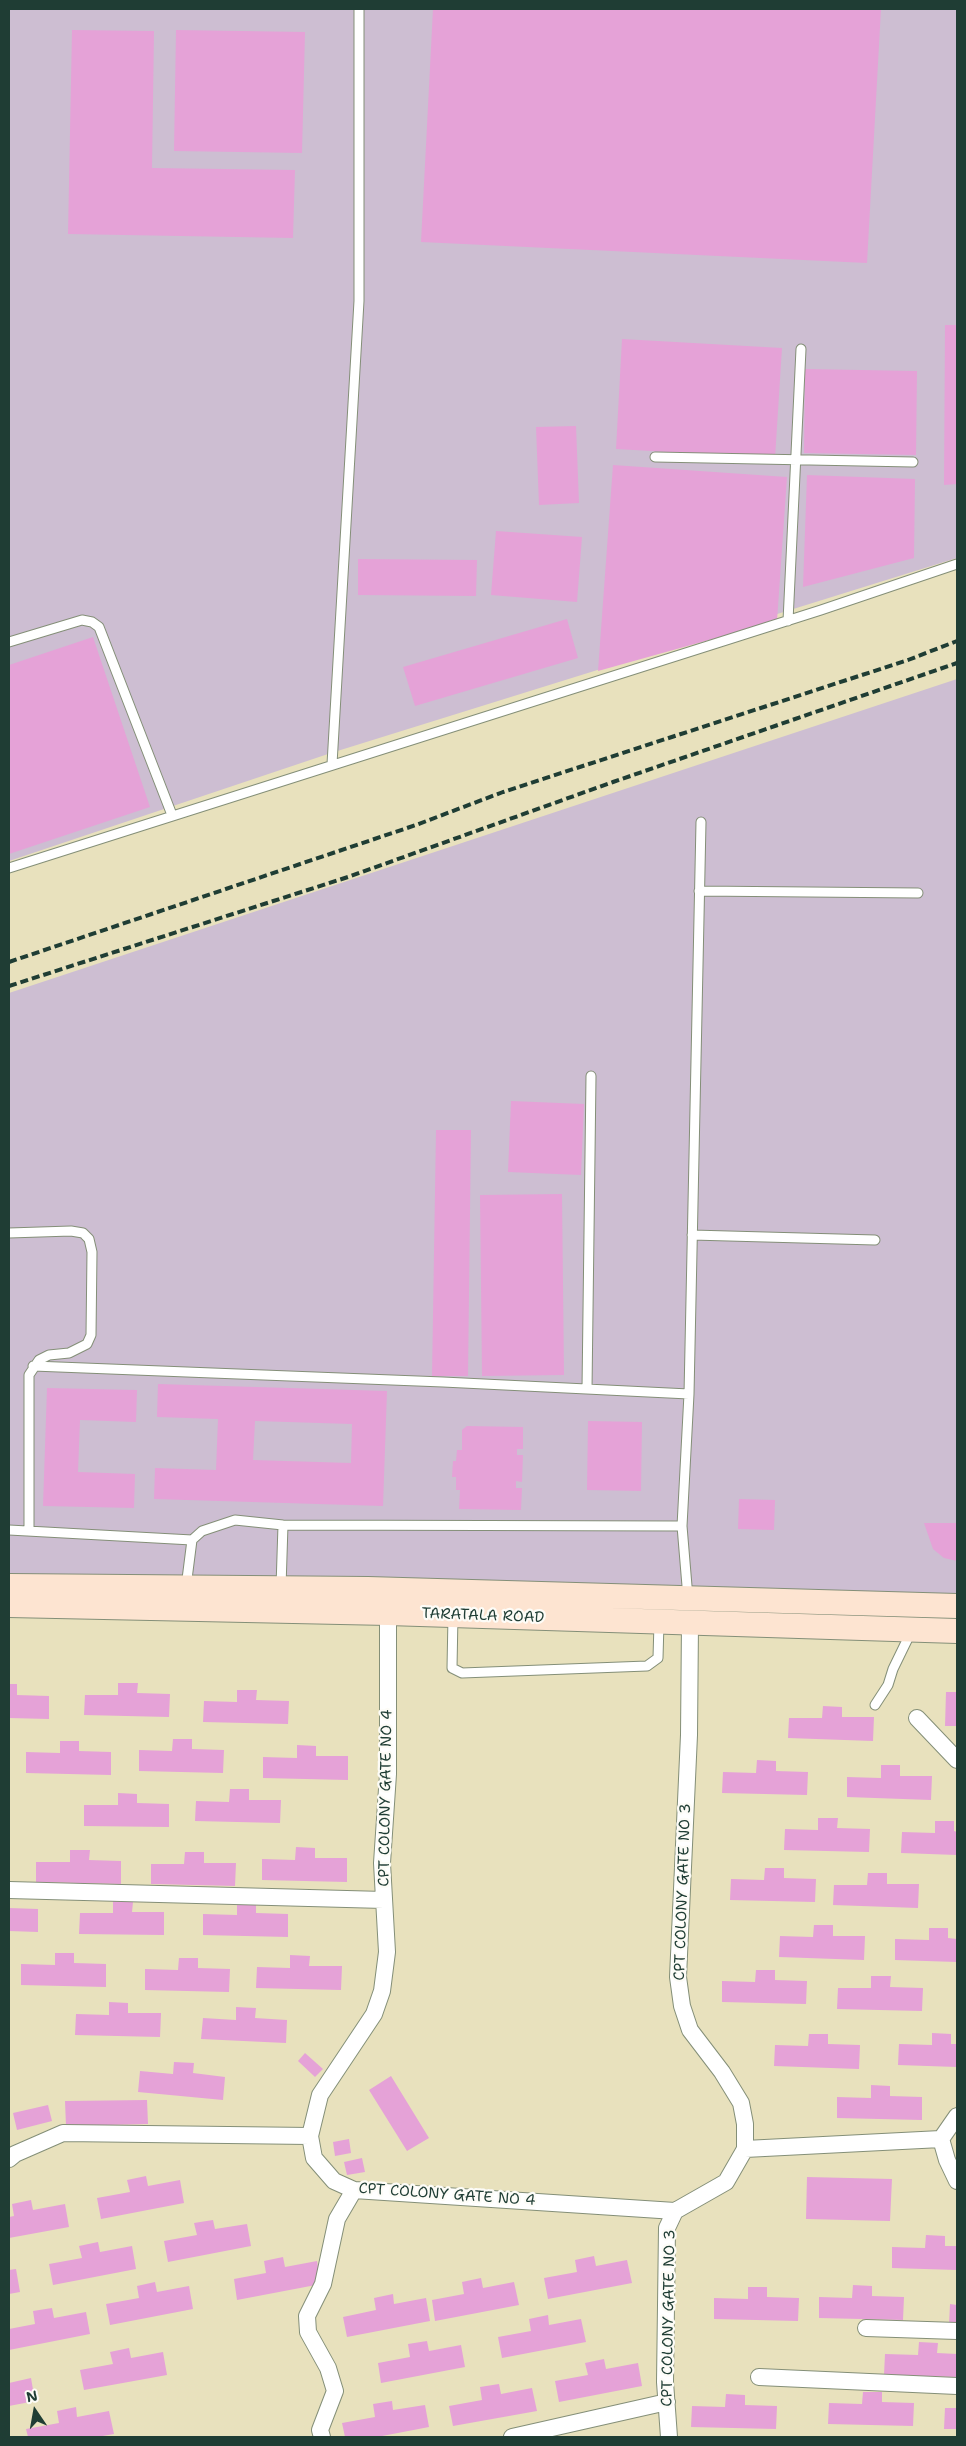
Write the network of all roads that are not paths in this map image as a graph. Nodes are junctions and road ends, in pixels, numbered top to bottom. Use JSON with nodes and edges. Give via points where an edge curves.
{"nodes":[{"id":1,"x":359,"y":9,"type":"edge"},
{"id":2,"x":801,"y":349,"type":"dead end"},
{"id":3,"x":655,"y":457,"type":"dead end"},
{"id":4,"x":796,"y":461,"type":"junction"},
{"id":5,"x":913,"y":462,"type":"dead end"},
{"id":6,"x":957,"y":564,"type":"edge"},
{"id":7,"x":788,"y":621,"type":"junction"},
{"id":8,"x":9,"y":642,"type":"edge"},
{"id":9,"x":332,"y":764,"type":"junction"},
{"id":10,"x":172,"y":816,"type":"junction"},
{"id":11,"x":701,"y":822,"type":"dead end"},
{"id":12,"x":9,"y":868,"type":"edge"},
{"id":13,"x":700,"y":891,"type":"junction"},
{"id":14,"x":918,"y":893,"type":"dead end"},
{"id":15,"x":590,"y":1076,"type":"dead end"},
{"id":16,"x":9,"y":1233,"type":"edge"},
{"id":17,"x":692,"y":1235,"type":"junction"},
{"id":18,"x":875,"y":1240,"type":"dead end"},
{"id":19,"x":33,"y":1366,"type":"junction"},
{"id":20,"x":587,"y":1389,"type":"junction"},
{"id":21,"x":689,"y":1394,"type":"junction"},
{"id":22,"x":283,"y":1525,"type":"junction"},
{"id":23,"x":682,"y":1526,"type":"junction"},
{"id":24,"x":9,"y":1530,"type":"edge"},
{"id":25,"x":29,"y":1530,"type":"junction"},
{"id":26,"x":192,"y":1540,"type":"junction"},
{"id":27,"x":9,"y":1586,"type":"edge"},
{"id":28,"x":185,"y":1598,"type":"junction"},
{"id":29,"x":688,"y":1598,"type":"junction"},
{"id":30,"x":281,"y":1600,"type":"junction"},
{"id":31,"x":9,"y":1605,"type":"edge"},
{"id":32,"x":957,"y":1606,"type":"edge"},
{"id":33,"x":388,"y":1613,"type":"junction"},
{"id":34,"x":453,"y":1615,"type":"junction"},
{"id":35,"x":659,"y":1622,"type":"junction"},
{"id":36,"x":690,"y":1623,"type":"junction"},
{"id":37,"x":912,"y":1629,"type":"junction"},
{"id":38,"x":957,"y":1631,"type":"edge"},
{"id":39,"x":875,"y":1705,"type":"dead end"},
{"id":40,"x":917,"y":1718,"type":"dead end"},
{"id":41,"x":957,"y":1760,"type":"edge"},
{"id":42,"x":9,"y":1890,"type":"edge"},
{"id":43,"x":384,"y":1900,"type":"junction"},
{"id":44,"x":957,"y":2116,"type":"edge"},
{"id":45,"x":310,"y":2136,"type":"junction"},
{"id":46,"x":941,"y":2139,"type":"junction"},
{"id":47,"x":745,"y":2149,"type":"junction"},
{"id":48,"x":9,"y":2159,"type":"edge"},
{"id":49,"x":957,"y":2181,"type":"edge"},
{"id":50,"x":354,"y":2190,"type":"junction"},
{"id":51,"x":675,"y":2211,"type":"junction"},
{"id":52,"x":866,"y":2328,"type":"dead end"},
{"id":53,"x":957,"y":2331,"type":"edge"},
{"id":54,"x":759,"y":2377,"type":"dead end"},
{"id":55,"x":957,"y":2386,"type":"edge"},
{"id":56,"x":667,"y":2402,"type":"junction"},
{"id":57,"x":322,"y":2437,"type":"edge"},
{"id":58,"x":512,"y":2437,"type":"edge"},
{"id":59,"x":669,"y":2437,"type":"edge"}],
"edges":[{"from":1,"to":9,"type":"lane","via":[[359,301]]},
{"from":2,"to":4,"type":"lane"},
{"from":3,"to":4,"type":"lane"},
{"from":4,"to":5,"type":"lane"},
{"from":4,"to":7,"type":"lane"},
{"from":6,"to":7,"type":"lane"},
{"from":7,"to":9,"type":"lane"},
{"from":8,"to":10,"type":"lane","via":[[82,620],[99,627]]},
{"from":9,"to":10,"type":"lane"},
{"from":10,"to":12,"type":"lane"},
{"from":11,"to":13,"type":"lane"},
{"from":13,"to":14,"type":"lane"},
{"from":13,"to":17,"type":"lane"},
{"from":15,"to":20,"type":"lane"},
{"from":16,"to":19,"type":"lane","via":[[72,1231],[89,1239],[92,1252],[91,1335],[87,1344],[69,1353],[49,1355]]},
{"from":17,"to":18,"type":"lane"},
{"from":17,"to":21,"type":"lane"},
{"from":19,"to":20,"type":"lane"},
{"from":19,"to":25,"type":"lane","via":[[28,1387]]},
{"from":20,"to":21,"type":"lane"},
{"from":21,"to":23,"type":"lane"},
{"from":22,"to":23,"type":"lane"},
{"from":22,"to":26,"type":"lane","via":[[235,1520],[202,1531]]},
{"from":22,"to":30,"type":"lane"},
{"from":23,"to":29,"type":"lane"},
{"from":24,"to":25,"type":"lane"},
{"from":25,"to":26,"type":"lane"},
{"from":26,"to":28,"type":"lane"},
{"from":27,"to":28,"type":"main road"},
{"from":28,"to":30,"type":"main road"},
{"from":28,"to":31,"type":"main road"},
{"from":29,"to":30,"type":"main road"},
{"from":29,"to":32,"type":"main road"},
{"from":30,"to":33,"type":"main road","name":"TARATALA ROAD"},
{"from":33,"to":34,"type":"main road","name":"TARATALA ROAD"},
{"from":33,"to":43,"type":"street","name":"CPT COLONY GATE NO 4","via":[[388,1774],[382,1863]]},
{"from":34,"to":35,"type":"main road","name":"TARATALA ROAD"},
{"from":34,"to":35,"type":"lane","via":[[452,1668],[462,1673],[646,1666],[658,1658]]},
{"from":35,"to":36,"type":"main road","name":"TARATALA ROAD"},
{"from":36,"to":37,"type":"main road","name":"TARATALA ROAD"},
{"from":36,"to":47,"type":"street","name":"CPT COLONY GATE NO 3","via":[[689,1735],[678,1977],[682,2006],[690,2030],[722,2072],[740,2103],[745,2124]]},
{"from":37,"to":38,"type":"main road","name":"TARATALA ROAD"},
{"from":37,"to":39,"type":"lane","via":[[888,1685]]},
{"from":40,"to":41,"type":"street"},
{"from":42,"to":43,"type":"street"},
{"from":43,"to":45,"type":"street","name":"CPT COLONY GATE NO 4","via":[[386,1952],[382,1991],[374,2014],[320,2095]]},
{"from":44,"to":46,"type":"street"},
{"from":45,"to":48,"type":"street","via":[[63,2133]]},
{"from":45,"to":50,"type":"street","name":"CPT COLONY GATE NO 4","via":[[314,2158],[334,2181]]},
{"from":46,"to":47,"type":"street"},
{"from":46,"to":49,"type":"street","via":[[946,2160]]},
{"from":47,"to":51,"type":"street","name":"CPT COLONY GATE NO 3","via":[[726,2182]]},
{"from":50,"to":51,"type":"street","name":"CPT COLONY GATE NO 4"},
{"from":50,"to":57,"type":"street","via":[[337,2219],[325,2277],[307,2316],[308,2332],[328,2368],[335,2391],[320,2430]]},
{"from":51,"to":56,"type":"street","name":"CPT COLONY GATE NO 3","via":[[667,2228]]},
{"from":52,"to":53,"type":"street"},
{"from":54,"to":55,"type":"street"},
{"from":56,"to":58,"type":"street"},
{"from":56,"to":59,"type":"street","name":"CPT COLONY GATE NO 3"}]}
